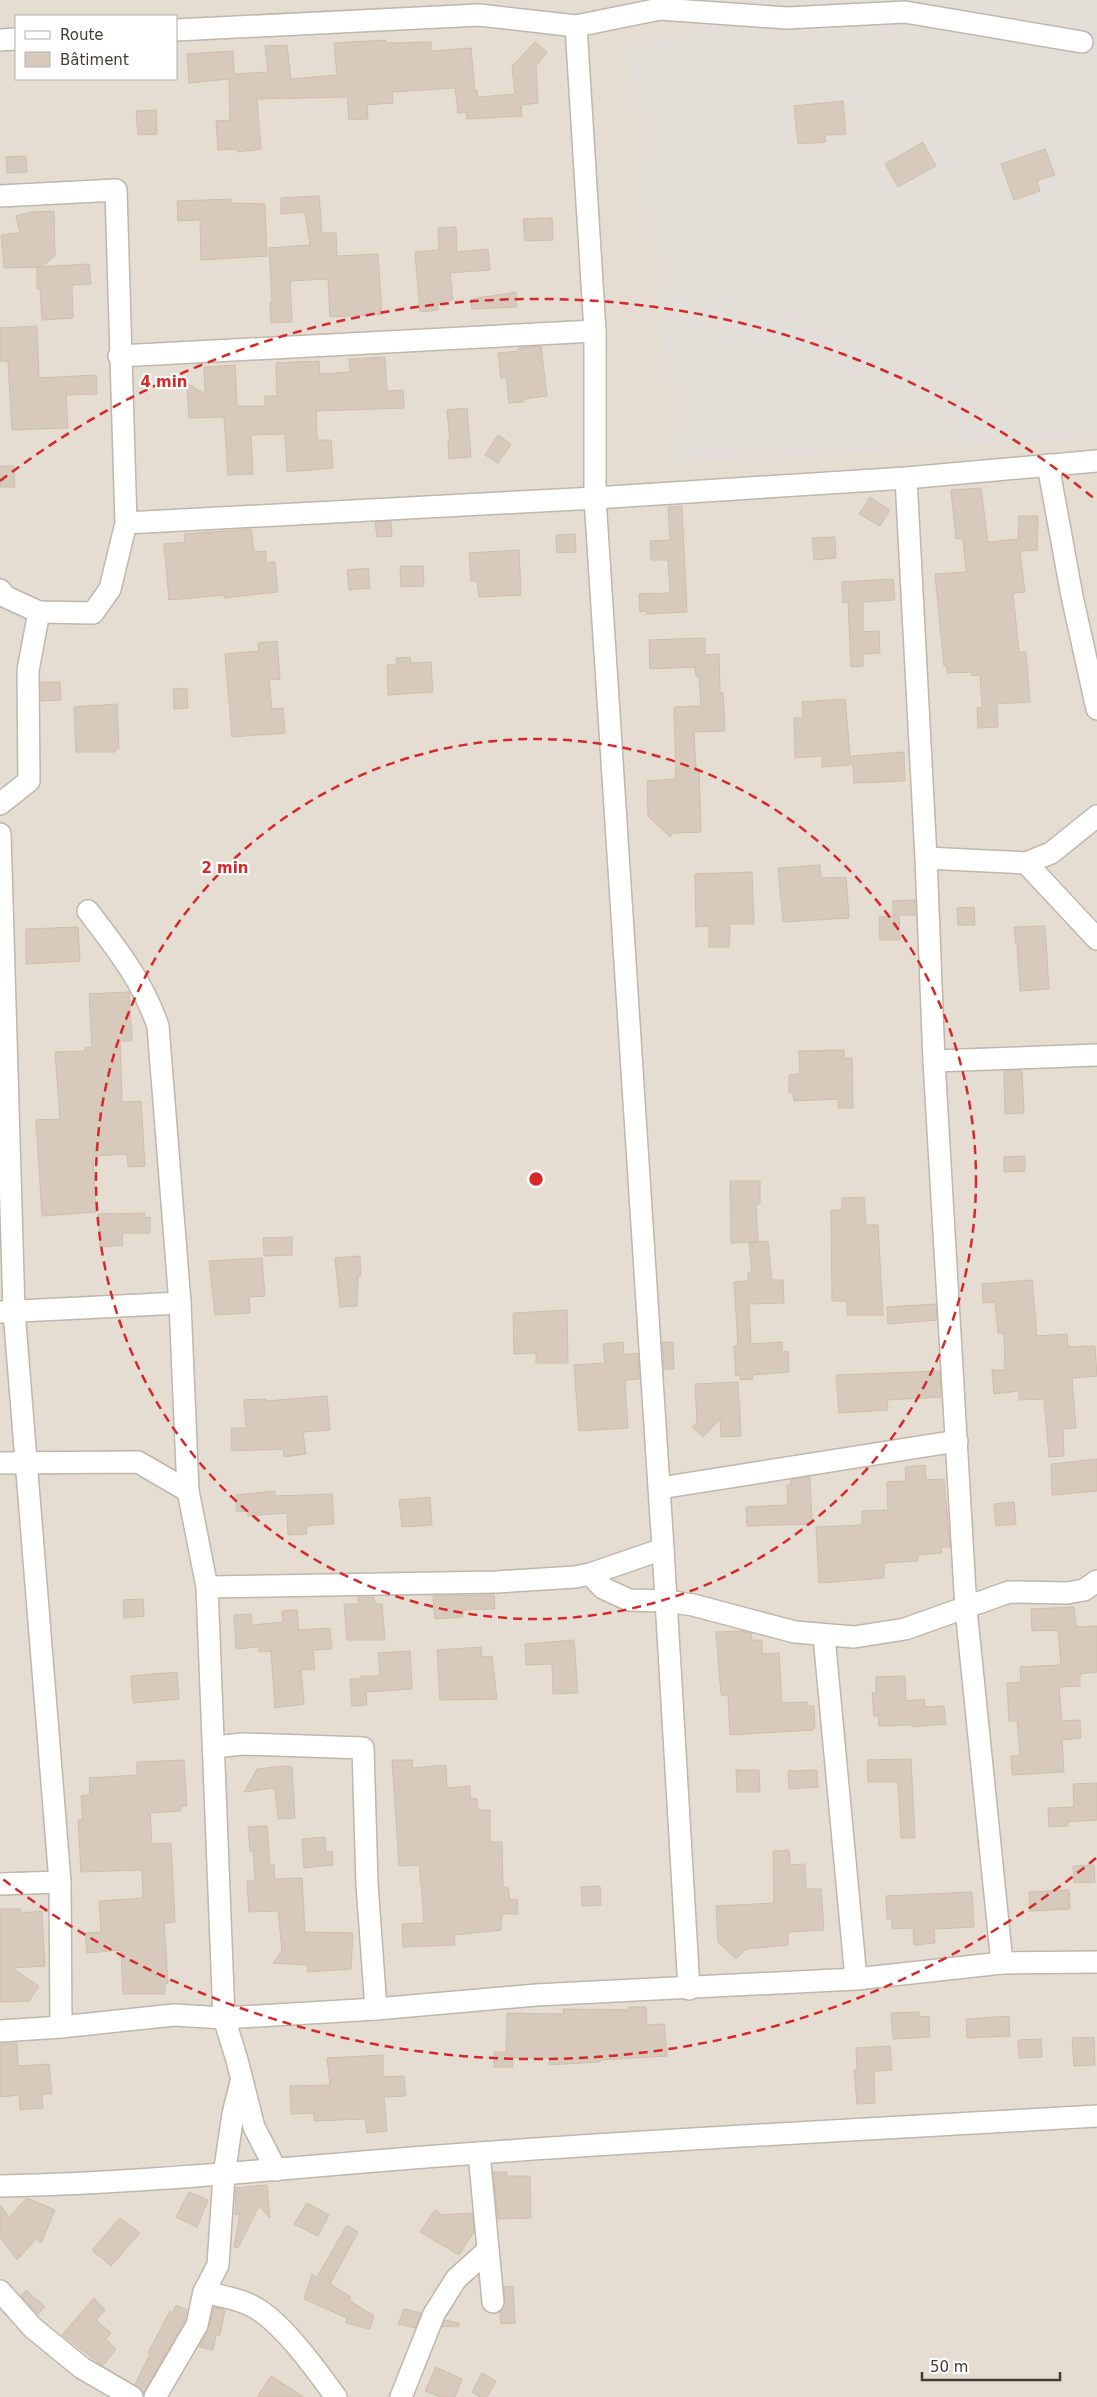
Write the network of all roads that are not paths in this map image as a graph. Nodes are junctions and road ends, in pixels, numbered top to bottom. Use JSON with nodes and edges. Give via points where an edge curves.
{"nodes":[{"id":1,"x":576,"y":26,"type":"junction"},
{"id":2,"x":178,"y":30,"type":"edge"},
{"id":3,"x":15,"y":39,"type":"edge"},
{"id":4,"x":0,"y":40,"type":"edge"},
{"id":5,"x":1082,"y":42,"type":"dead end"},
{"id":6,"x":0,"y":196,"type":"edge"},
{"id":7,"x":595,"y":330,"type":"junction"},
{"id":8,"x":119,"y":356,"type":"junction"},
{"id":9,"x":1097,"y":461,"type":"edge"},
{"id":10,"x":1048,"y":465,"type":"junction"},
{"id":11,"x":906,"y":478,"type":"junction"},
{"id":12,"x":595,"y":498,"type":"junction"},
{"id":13,"x":126,"y":523,"type":"junction"},
{"id":14,"x":0,"y":590,"type":"edge"},
{"id":15,"x":39,"y":612,"type":"junction"},
{"id":16,"x":1093,"y":665,"type":"edge"},
{"id":17,"x":1097,"y":709,"type":"edge"},
{"id":18,"x":0,"y":804,"type":"edge"},
{"id":19,"x":1097,"y":816,"type":"edge"},
{"id":20,"x":0,"y":834,"type":"edge"},
{"id":21,"x":926,"y":858,"type":"junction"},
{"id":22,"x":1026,"y":863,"type":"junction"},
{"id":23,"x":88,"y":911,"type":"dead end"},
{"id":24,"x":1097,"y":940,"type":"edge"},
{"id":25,"x":1097,"y":1055,"type":"edge"},
{"id":26,"x":934,"y":1061,"type":"junction"},
{"id":27,"x":5,"y":1173,"type":"edge"},
{"id":28,"x":180,"y":1303,"type":"junction"},
{"id":29,"x":7,"y":1312,"type":"edge"},
{"id":30,"x":957,"y":1441,"type":"junction"},
{"id":31,"x":26,"y":1462,"type":"junction"},
{"id":32,"x":0,"y":1463,"type":"edge"},
{"id":33,"x":660,"y":1488,"type":"junction"},
{"id":34,"x":188,"y":1491,"type":"junction"},
{"id":35,"x":664,"y":1549,"type":"junction"},
{"id":36,"x":590,"y":1574,"type":"junction"},
{"id":37,"x":1097,"y":1581,"type":"edge"},
{"id":38,"x":207,"y":1587,"type":"junction"},
{"id":39,"x":668,"y":1601,"type":"junction"},
{"id":40,"x":966,"y":1609,"type":"junction"},
{"id":41,"x":824,"y":1636,"type":"junction"},
{"id":42,"x":214,"y":1747,"type":"junction"},
{"id":43,"x":60,"y":1882,"type":"junction"},
{"id":44,"x":0,"y":1884,"type":"edge"},
{"id":45,"x":1097,"y":1962,"type":"edge"},
{"id":46,"x":1002,"y":1963,"type":"junction"},
{"id":47,"x":856,"y":1979,"type":"junction"},
{"id":48,"x":690,"y":1989,"type":"junction"},
{"id":49,"x":376,"y":2008,"type":"junction"},
{"id":50,"x":224,"y":2018,"type":"junction"},
{"id":51,"x":61,"y":2027,"type":"junction"},
{"id":52,"x":0,"y":2031,"type":"edge"},
{"id":53,"x":241,"y":2080,"type":"junction"},
{"id":54,"x":1097,"y":2116,"type":"edge"},
{"id":55,"x":479,"y":2153,"type":"junction"},
{"id":56,"x":276,"y":2170,"type":"junction"},
{"id":57,"x":224,"y":2175,"type":"junction"},
{"id":58,"x":0,"y":2186,"type":"edge"},
{"id":59,"x":488,"y":2250,"type":"junction"},
{"id":60,"x":0,"y":2291,"type":"edge"},
{"id":61,"x":204,"y":2292,"type":"junction"},
{"id":62,"x":493,"y":2302,"type":"dead end"},
{"id":63,"x":132,"y":2397,"type":"edge"},
{"id":64,"x":155,"y":2397,"type":"edge"},
{"id":65,"x":336,"y":2397,"type":"edge"},
{"id":66,"x":401,"y":2397,"type":"edge"}],
"edges":[{"from":1,"to":2,"type":"street","via":[[479,15]]},
{"from":1,"to":5,"type":"street","via":[[660,9],[787,18],[904,12]]},
{"from":1,"to":7,"type":"street"},
{"from":3,"to":4,"type":"street"},
{"from":6,"to":8,"type":"street","via":[[116,190]]},
{"from":7,"to":8,"type":"street"},
{"from":7,"to":12,"type":"street"},
{"from":8,"to":13,"type":"street"},
{"from":9,"to":10,"type":"street"},
{"from":10,"to":11,"type":"street"},
{"from":10,"to":16,"type":"street","via":[[1072,596]]},
{"from":11,"to":12,"type":"street"},
{"from":11,"to":21,"type":"street"},
{"from":12,"to":13,"type":"street"},
{"from":12,"to":33,"type":"street"},
{"from":13,"to":15,"type":"street","via":[[110,588],[93,613]]},
{"from":14,"to":15,"type":"street","via":[[6,597]]},
{"from":15,"to":18,"type":"street","via":[[28,670],[30,781]]},
{"from":16,"to":17,"type":"street"},
{"from":19,"to":22,"type":"street","via":[[1051,853]]},
{"from":20,"to":27,"type":"street"},
{"from":21,"to":22,"type":"street"},
{"from":21,"to":26,"type":"street"},
{"from":22,"to":24,"type":"street"},
{"from":23,"to":28,"type":"street","via":[[124,958],[148,998],[158,1026]]},
{"from":25,"to":26,"type":"street"},
{"from":26,"to":30,"type":"street"},
{"from":27,"to":29,"type":"street"},
{"from":28,"to":29,"type":"street"},
{"from":28,"to":34,"type":"street"},
{"from":29,"to":31,"type":"street"},
{"from":30,"to":33,"type":"street"},
{"from":30,"to":40,"type":"street"},
{"from":31,"to":32,"type":"street"},
{"from":31,"to":34,"type":"street","via":[[138,1462]]},
{"from":31,"to":43,"type":"street"},
{"from":33,"to":35,"type":"street"},
{"from":34,"to":38,"type":"street"},
{"from":35,"to":36,"type":"street"},
{"from":35,"to":39,"type":"street"},
{"from":36,"to":38,"type":"street","via":[[496,1582]]},
{"from":36,"to":39,"type":"street","via":[[603,1588],[619,1597]]},
{"from":37,"to":40,"type":"street","via":[[1084,1590],[1067,1593],[1009,1592],[986,1598]]},
{"from":38,"to":42,"type":"street"},
{"from":39,"to":41,"type":"street","via":[[757,1624]]},
{"from":39,"to":48,"type":"street"},
{"from":40,"to":41,"type":"street","via":[[879,1634]]},
{"from":40,"to":46,"type":"street"},
{"from":41,"to":47,"type":"street"},
{"from":42,"to":49,"type":"street","via":[[244,1744],[363,1748],[367,1884]]},
{"from":42,"to":50,"type":"street"},
{"from":43,"to":44,"type":"street"},
{"from":43,"to":51,"type":"street"},
{"from":45,"to":46,"type":"street"},
{"from":46,"to":47,"type":"street"},
{"from":47,"to":48,"type":"street"},
{"from":48,"to":49,"type":"street","via":[[536,1995]]},
{"from":49,"to":50,"type":"street"},
{"from":50,"to":51,"type":"street","via":[[174,2015]]},
{"from":50,"to":53,"type":"street"},
{"from":51,"to":52,"type":"street"},
{"from":53,"to":56,"type":"street","via":[[254,2126]]},
{"from":53,"to":57,"type":"street"},
{"from":54,"to":55,"type":"street"},
{"from":55,"to":56,"type":"street"},
{"from":55,"to":59,"type":"street"},
{"from":56,"to":57,"type":"street"},
{"from":57,"to":58,"type":"street"},
{"from":57,"to":61,"type":"street","via":[[218,2265]]},
{"from":59,"to":62,"type":"street"},
{"from":59,"to":66,"type":"street","via":[[456,2279],[438,2307]]},
{"from":60,"to":63,"type":"street","via":[[33,2328],[75,2362]]},
{"from":61,"to":64,"type":"street","via":[[197,2325]]},
{"from":61,"to":65,"type":"street","via":[[253,2306],[279,2327],[310,2361]]}]}
